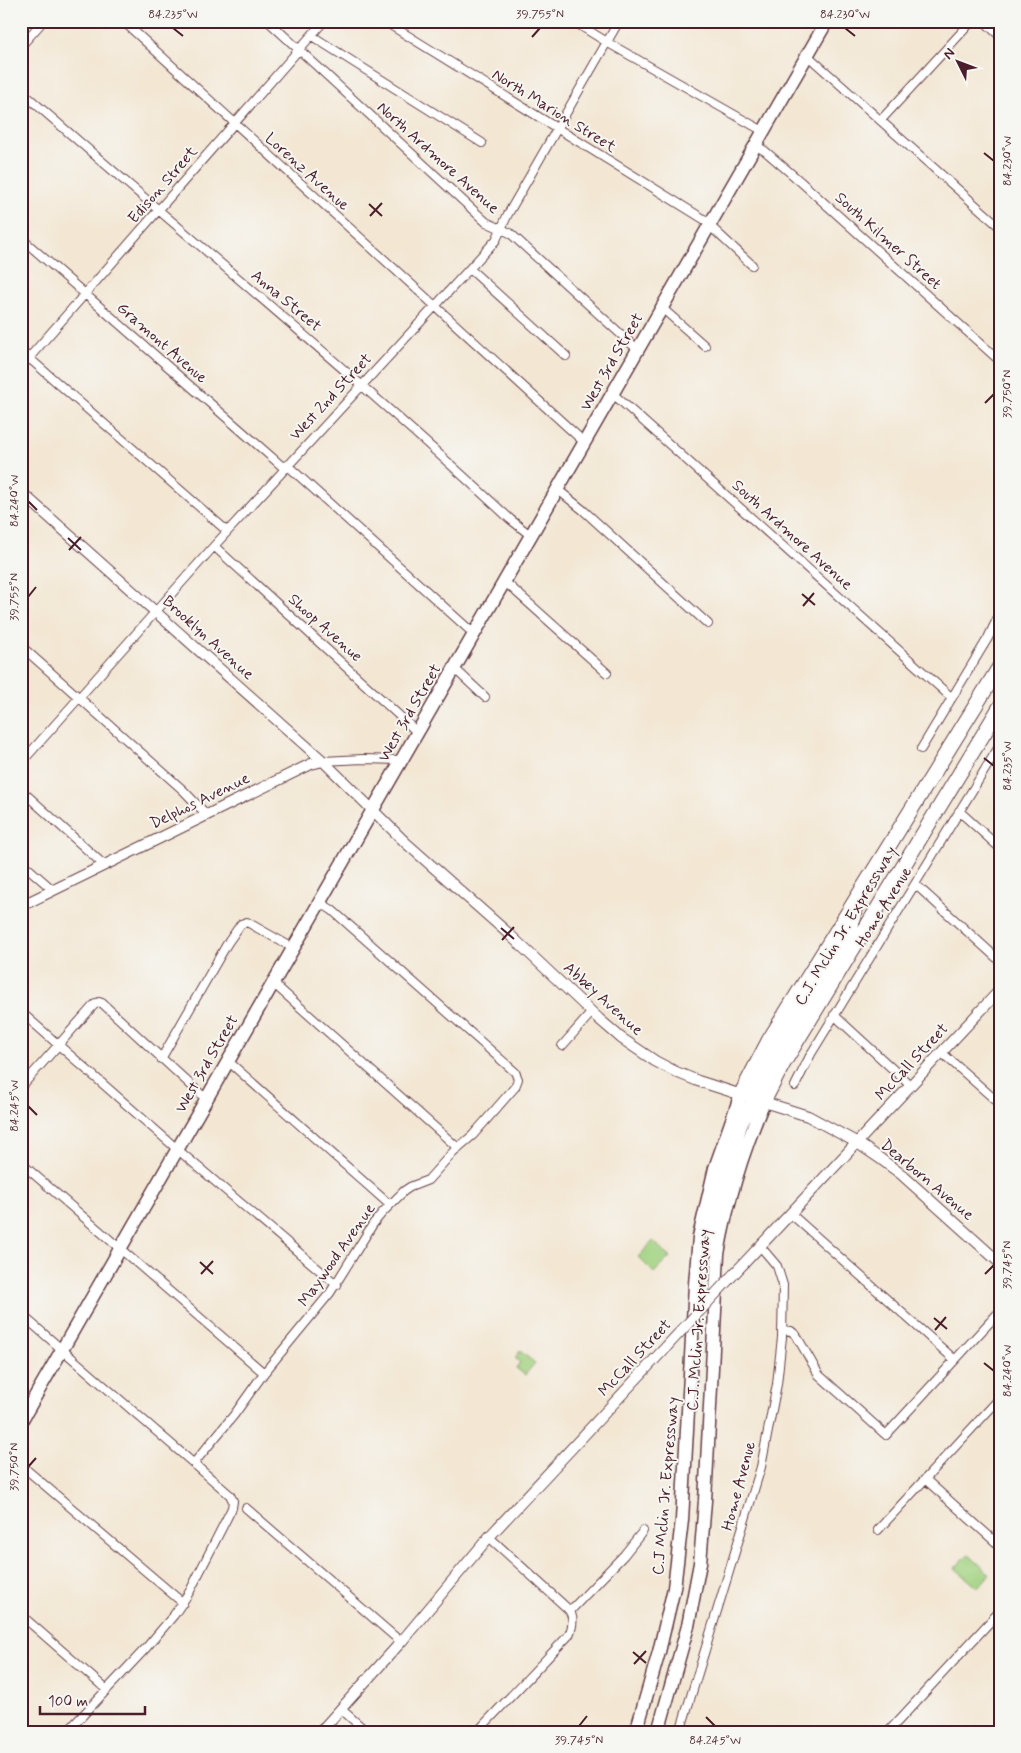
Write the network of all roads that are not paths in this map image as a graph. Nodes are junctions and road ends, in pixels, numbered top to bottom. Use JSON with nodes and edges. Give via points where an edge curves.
{"nodes":[{"id":1,"x":43,"y":21,"type":"edge"},
{"id":2,"x":123,"y":21,"type":"edge"},
{"id":3,"x":268,"y":21,"type":"edge"},
{"id":4,"x":324,"y":21,"type":"edge"},
{"id":5,"x":384,"y":21,"type":"edge"},
{"id":6,"x":573,"y":21,"type":"edge"},
{"id":7,"x":619,"y":21,"type":"edge"},
{"id":8,"x":827,"y":21,"type":"edge"},
{"id":9,"x":972,"y":21,"type":"edge"},
{"id":10,"x":984,"y":21,"type":"edge"},
{"id":11,"x":312,"y":36,"type":"junction"},
{"id":12,"x":1000,"y":36,"type":"edge"},
{"id":13,"x":23,"y":41,"type":"edge"},
{"id":14,"x":607,"y":42,"type":"junction"},
{"id":15,"x":299,"y":50,"type":"junction"},
{"id":16,"x":807,"y":55,"type":"junction"},
{"id":17,"x":21,"y":90,"type":"edge"},
{"id":18,"x":881,"y":120,"type":"junction"},
{"id":19,"x":235,"y":124,"type":"junction"},
{"id":20,"x":557,"y":129,"type":"junction"},
{"id":21,"x":763,"y":131,"type":"junction"},
{"id":22,"x":482,"y":142,"type":"dead end"},
{"id":23,"x":755,"y":145,"type":"junction"},
{"id":24,"x":158,"y":211,"type":"junction"},
{"id":25,"x":710,"y":224,"type":"junction"},
{"id":26,"x":1000,"y":227,"type":"edge"},
{"id":27,"x":501,"y":229,"type":"junction"},
{"id":28,"x":21,"y":238,"type":"edge"},
{"id":29,"x":752,"y":265,"type":"dead end"},
{"id":30,"x":470,"y":268,"type":"junction"},
{"id":31,"x":86,"y":294,"type":"junction"},
{"id":32,"x":434,"y":306,"type":"junction"},
{"id":33,"x":662,"y":308,"type":"junction"},
{"id":34,"x":705,"y":346,"type":"dead end"},
{"id":35,"x":637,"y":349,"type":"junction"},
{"id":36,"x":21,"y":351,"type":"edge"},
{"id":37,"x":566,"y":356,"type":"dead end"},
{"id":38,"x":29,"y":358,"type":"junction"},
{"id":39,"x":1000,"y":361,"type":"edge"},
{"id":40,"x":21,"y":367,"type":"edge"},
{"id":41,"x":362,"y":384,"type":"junction"},
{"id":42,"x":612,"y":393,"type":"junction"},
{"id":43,"x":584,"y":442,"type":"junction"},
{"id":44,"x":286,"y":466,"type":"junction"},
{"id":45,"x":557,"y":489,"type":"junction"},
{"id":46,"x":21,"y":492,"type":"edge"},
{"id":47,"x":227,"y":531,"type":"junction"},
{"id":48,"x":530,"y":535,"type":"junction"},
{"id":49,"x":214,"y":546,"type":"junction"},
{"id":50,"x":504,"y":581,"type":"junction"},
{"id":51,"x":156,"y":611,"type":"junction"},
{"id":52,"x":1000,"y":613,"type":"edge"},
{"id":53,"x":708,"y":624,"type":"dead end"},
{"id":54,"x":474,"y":634,"type":"junction"},
{"id":55,"x":21,"y":646,"type":"edge"},
{"id":56,"x":1000,"y":666,"type":"edge"},
{"id":57,"x":454,"y":668,"type":"junction"},
{"id":58,"x":607,"y":673,"type":"dead end"},
{"id":59,"x":79,"y":697,"type":"junction"},
{"id":60,"x":485,"y":697,"type":"dead end"},
{"id":61,"x":952,"y":698,"type":"junction"},
{"id":62,"x":1000,"y":707,"type":"edge"},
{"id":63,"x":417,"y":732,"type":"junction"},
{"id":64,"x":1000,"y":744,"type":"edge"},
{"id":65,"x":922,"y":749,"type":"dead end"},
{"id":66,"x":401,"y":760,"type":"junction"},
{"id":67,"x":323,"y":761,"type":"junction"},
{"id":68,"x":21,"y":764,"type":"edge"},
{"id":69,"x":21,"y":790,"type":"edge"},
{"id":70,"x":372,"y":810,"type":"junction"},
{"id":71,"x":959,"y":811,"type":"junction"},
{"id":72,"x":206,"y":814,"type":"junction"},
{"id":73,"x":1000,"y":848,"type":"edge"},
{"id":74,"x":21,"y":862,"type":"edge"},
{"id":75,"x":104,"y":865,"type":"junction"},
{"id":76,"x":915,"y":884,"type":"junction"},
{"id":77,"x":53,"y":890,"type":"junction"},
{"id":78,"x":319,"y":902,"type":"junction"},
{"id":79,"x":21,"y":906,"type":"edge"},
{"id":80,"x":293,"y":948,"type":"junction"},
{"id":81,"x":1000,"y":961,"type":"edge"},
{"id":82,"x":273,"y":982,"type":"junction"},
{"id":83,"x":1000,"y":990,"type":"edge"},
{"id":84,"x":21,"y":1012,"type":"edge"},
{"id":85,"x":592,"y":1012,"type":"junction"},
{"id":86,"x":834,"y":1016,"type":"junction"},
{"id":87,"x":59,"y":1045,"type":"junction"},
{"id":88,"x":562,"y":1046,"type":"dead end"},
{"id":89,"x":941,"y":1052,"type":"junction"},
{"id":90,"x":161,"y":1059,"type":"junction"},
{"id":91,"x":228,"y":1061,"type":"junction"},
{"id":92,"x":910,"y":1085,"type":"junction"},
{"id":93,"x":795,"y":1086,"type":"dead end"},
{"id":94,"x":21,"y":1087,"type":"edge"},
{"id":95,"x":753,"y":1098,"type":"junction"},
{"id":96,"x":206,"y":1099,"type":"junction"},
{"id":97,"x":1000,"y":1104,"type":"edge"},
{"id":98,"x":856,"y":1142,"type":"junction"},
{"id":99,"x":458,"y":1148,"type":"junction"},
{"id":100,"x":177,"y":1149,"type":"junction"},
{"id":101,"x":21,"y":1162,"type":"edge"},
{"id":102,"x":390,"y":1205,"type":"junction"},
{"id":103,"x":791,"y":1214,"type":"junction"},
{"id":104,"x":760,"y":1246,"type":"junction"},
{"id":105,"x":120,"y":1248,"type":"junction"},
{"id":106,"x":1000,"y":1263,"type":"edge"},
{"id":107,"x":336,"y":1285,"type":"junction"},
{"id":108,"x":1000,"y":1311,"type":"edge"},
{"id":109,"x":21,"y":1314,"type":"edge"},
{"id":110,"x":693,"y":1328,"type":"joint"},
{"id":111,"x":782,"y":1330,"type":"junction"},
{"id":112,"x":62,"y":1348,"type":"junction"},
{"id":113,"x":955,"y":1360,"type":"junction"},
{"id":114,"x":264,"y":1372,"type":"junction"},
{"id":115,"x":1000,"y":1399,"type":"edge"},
{"id":116,"x":21,"y":1421,"type":"edge"},
{"id":117,"x":194,"y":1463,"type":"junction"},
{"id":118,"x":21,"y":1465,"type":"edge"},
{"id":119,"x":925,"y":1480,"type":"junction"},
{"id":120,"x":246,"y":1508,"type":"dead end"},
{"id":121,"x":878,"y":1530,"type":"dead end"},
{"id":122,"x":643,"y":1531,"type":"dead end"},
{"id":123,"x":489,"y":1537,"type":"junction"},
{"id":124,"x":1000,"y":1546,"type":"edge"},
{"id":125,"x":183,"y":1603,"type":"junction"},
{"id":126,"x":570,"y":1611,"type":"junction"},
{"id":127,"x":1000,"y":1611,"type":"edge"},
{"id":128,"x":21,"y":1616,"type":"edge"},
{"id":129,"x":401,"y":1642,"type":"junction"},
{"id":130,"x":107,"y":1690,"type":"junction"},
{"id":131,"x":342,"y":1709,"type":"junction"},
{"id":132,"x":1000,"y":1727,"type":"edge"},
{"id":133,"x":67,"y":1732,"type":"edge"},
{"id":134,"x":320,"y":1732,"type":"edge"},
{"id":135,"x":367,"y":1732,"type":"edge"},
{"id":136,"x":477,"y":1732,"type":"edge"},
{"id":137,"x":636,"y":1732,"type":"edge"},
{"id":138,"x":658,"y":1732,"type":"edge"},
{"id":139,"x":680,"y":1732,"type":"edge"},
{"id":140,"x":888,"y":1732,"type":"edge"},
{"id":141,"x":996,"y":1732,"type":"edge"}],
"edges":[{"from":1,"to":13,"type":"street"},
{"from":2,"to":19,"type":"street","name":"Lorenz Avenue"},
{"from":3,"to":15,"type":"street","name":"North Ardmore Avenue"},
{"from":4,"to":11,"type":"street","name":"Edison Street"},
{"from":5,"to":20,"type":"street","name":"North Marion Street"},
{"from":6,"to":14,"type":"street"},
{"from":7,"to":14,"type":"street","name":"West 2nd Street"},
{"from":8,"to":16,"type":"main road","name":"West 3rd Street"},
{"from":9,"to":18,"type":"street"},
{"from":10,"to":12,"type":"street"},
{"from":11,"to":15,"type":"street","name":"Edison Street"},
{"from":11,"to":22,"type":"street"},
{"from":14,"to":20,"type":"street","name":"West 2nd Street"},
{"from":14,"to":21,"type":"street"},
{"from":15,"to":19,"type":"street","name":"Edison Street"},
{"from":15,"to":27,"type":"street","name":"North Ardmore Avenue","via":[[486,222]]},
{"from":16,"to":18,"type":"street"},
{"from":16,"to":21,"type":"main road","name":"West 3rd Street"},
{"from":17,"to":24,"type":"street","name":"Anna Street"},
{"from":18,"to":26,"type":"street"},
{"from":19,"to":24,"type":"street","name":"Edison Street"},
{"from":19,"to":32,"type":"street","name":"Lorenz Avenue"},
{"from":20,"to":25,"type":"street","name":"North Marion Street"},
{"from":20,"to":27,"type":"street","name":"West 2nd Street"},
{"from":21,"to":23,"type":"main road","name":"West 3rd Street"},
{"from":23,"to":25,"type":"main road","name":"West 3rd Street"},
{"from":23,"to":39,"type":"street","name":"South Kilmer Street","via":[[802,182]]},
{"from":24,"to":31,"type":"street","name":"Edison Street"},
{"from":24,"to":41,"type":"street","name":"Anna Street"},
{"from":25,"to":29,"type":"street","name":"North Marion Street"},
{"from":25,"to":33,"type":"main road","name":"West 3rd Street"},
{"from":27,"to":30,"type":"street","name":"West 2nd Street","via":[[496,240]]},
{"from":27,"to":35,"type":"street","name":"North Ardmore Avenue","via":[[510,233]]},
{"from":28,"to":31,"type":"street","name":"Gramont Avenue"},
{"from":30,"to":32,"type":"street","name":"West 2nd Street"},
{"from":30,"to":37,"type":"street"},
{"from":31,"to":38,"type":"street","name":"Edison Street"},
{"from":31,"to":44,"type":"street","name":"Gramont Avenue"},
{"from":32,"to":41,"type":"street","name":"West 2nd Street"},
{"from":32,"to":43,"type":"street","name":"Lorenz Avenue"},
{"from":33,"to":34,"type":"street"},
{"from":33,"to":35,"type":"main road","name":"West 3rd Street"},
{"from":35,"to":42,"type":"main road","name":"West 3rd Street"},
{"from":36,"to":38,"type":"street"},
{"from":38,"to":40,"type":"street","name":"Edison Street"},
{"from":38,"to":47,"type":"street"},
{"from":41,"to":44,"type":"street","name":"West 2nd Street"},
{"from":41,"to":48,"type":"street","name":"Anna Street"},
{"from":42,"to":43,"type":"main road","name":"West 3rd Street"},
{"from":42,"to":61,"type":"street","name":"South Ardmore Avenue"},
{"from":43,"to":45,"type":"main road","name":"West 3rd Street"},
{"from":44,"to":47,"type":"street","name":"West 2nd Street"},
{"from":44,"to":54,"type":"street","name":"Gramont Avenue"},
{"from":45,"to":48,"type":"main road","name":"West 3rd Street"},
{"from":45,"to":53,"type":"street"},
{"from":46,"to":51,"type":"street","name":"Brooklyn Avenue"},
{"from":47,"to":49,"type":"street","name":"West 2nd Street"},
{"from":48,"to":50,"type":"main road","name":"West 3rd Street"},
{"from":49,"to":51,"type":"street","name":"West 2nd Street"},
{"from":49,"to":63,"type":"street","name":"Shoop Avenue"},
{"from":50,"to":54,"type":"main road","name":"West 3rd Street"},
{"from":50,"to":58,"type":"street"},
{"from":51,"to":59,"type":"street","name":"West 2nd Street"},
{"from":51,"to":67,"type":"street","name":"Brooklyn Avenue"},
{"from":52,"to":61,"type":"street"},
{"from":54,"to":57,"type":"main road","name":"West 3rd Street"},
{"from":55,"to":59,"type":"street"},
{"from":56,"to":95,"type":"highway","name":"C.J. Mclin Jr. Expressway","via":[[856,899],[850,932]]},
{"from":57,"to":60,"type":"street"},
{"from":57,"to":63,"type":"main road","name":"West 3rd Street"},
{"from":59,"to":68,"type":"street","name":"West 2nd Street"},
{"from":59,"to":72,"type":"street"},
{"from":61,"to":65,"type":"street"},
{"from":62,"to":95,"type":"highway","name":"C.J. Mclin Jr. Expressway","via":[[788,1056]]},
{"from":63,"to":66,"type":"main road","name":"West 3rd Street"},
{"from":64,"to":71,"type":"street","name":"Home Avenue"},
{"from":66,"to":67,"type":"street","name":"Delphos Avenue"},
{"from":66,"to":70,"type":"main road","name":"West 3rd Street"},
{"from":67,"to":70,"type":"street","name":"Brooklyn Avenue"},
{"from":67,"to":72,"type":"street","name":"Delphos Avenue"},
{"from":69,"to":75,"type":"street"},
{"from":70,"to":78,"type":"main road","name":"West 3rd Street"},
{"from":70,"to":85,"type":"street","name":"Abbey Avenue"},
{"from":71,"to":73,"type":"street"},
{"from":71,"to":76,"type":"street","name":"Home Avenue"},
{"from":72,"to":75,"type":"street","name":"Delphos Avenue"},
{"from":74,"to":77,"type":"street"},
{"from":75,"to":77,"type":"street","name":"Delphos Avenue"},
{"from":76,"to":81,"type":"street"},
{"from":76,"to":86,"type":"street","name":"Home Avenue"},
{"from":77,"to":79,"type":"street","name":"Delphos Avenue"},
{"from":78,"to":80,"type":"main road","name":"West 3rd Street"},
{"from":78,"to":99,"type":"street","name":"Maywood Avenue","via":[[515,1072],[518,1079],[515,1087]]},
{"from":80,"to":82,"type":"main road","name":"West 3rd Street"},
{"from":80,"to":90,"type":"street","via":[[247,922],[241,924]]},
{"from":82,"to":91,"type":"main road","name":"West 3rd Street"},
{"from":82,"to":99,"type":"street"},
{"from":83,"to":89,"type":"street","name":"McCall Street"},
{"from":84,"to":87,"type":"street"},
{"from":85,"to":88,"type":"street"},
{"from":85,"to":95,"type":"street","name":"Abbey Avenue","via":[[621,1038],[655,1061],[698,1081]]},
{"from":86,"to":92,"type":"street"},
{"from":86,"to":93,"type":"street","name":"Home Avenue"},
{"from":87,"to":90,"type":"street","via":[[99,1002]]},
{"from":87,"to":94,"type":"street"},
{"from":87,"to":100,"type":"street"},
{"from":89,"to":92,"type":"street","name":"McCall Street"},
{"from":89,"to":97,"type":"street"},
{"from":90,"to":96,"type":"street"},
{"from":91,"to":96,"type":"main road","name":"West 3rd Street"},
{"from":91,"to":102,"type":"street"},
{"from":92,"to":98,"type":"street","name":"McCall Street"},
{"from":95,"to":98,"type":"street","name":"Abbey Avenue","via":[[808,1116]]},
{"from":95,"to":110,"type":"main road","name":"C.J. Mclin Jr. Expressway","via":[[723,1142],[707,1200],[700,1237]]},
{"from":95,"to":138,"type":"main road","name":"C.J. Mclin Jr. Expressway","via":[[740,1125],[715,1212],[712,1234],[718,1254],[700,1563],[688,1626]]},
{"from":96,"to":100,"type":"main road","name":"West 3rd Street"},
{"from":98,"to":103,"type":"street","name":"McCall Street"},
{"from":98,"to":106,"type":"street","name":"Dearborn Avenue","via":[[901,1174]]},
{"from":99,"to":102,"type":"street","name":"Maywood Avenue","via":[[428,1180],[410,1187]]},
{"from":100,"to":105,"type":"main road","name":"West 3rd Street"},
{"from":100,"to":107,"type":"street"},
{"from":101,"to":105,"type":"street"},
{"from":102,"to":107,"type":"street","name":"Maywood Avenue","via":[[373,1224]]},
{"from":103,"to":104,"type":"street","name":"McCall Street"},
{"from":103,"to":113,"type":"street"},
{"from":104,"to":111,"type":"street","name":"Home Avenue","via":[[776,1266],[782,1283]]},
{"from":104,"to":123,"type":"street","name":"McCall Street","bridge":true},
{"from":105,"to":112,"type":"main road","name":"West 3rd Street"},
{"from":105,"to":114,"type":"street"},
{"from":107,"to":114,"type":"street","name":"Maywood Avenue"},
{"from":108,"to":113,"type":"street"},
{"from":109,"to":112,"type":"street"},
{"from":110,"to":137,"type":"main road","name":"C.J Mclin Jr. Expressway","via":[[682,1520],[674,1588]]},
{"from":111,"to":113,"type":"street","via":[[796,1335],[819,1375],[886,1435]]},
{"from":111,"to":139,"type":"street","name":"Home Avenue","via":[[777,1384],[761,1467]]},
{"from":112,"to":116,"type":"main road","name":"West 3rd Street"},
{"from":112,"to":117,"type":"street"},
{"from":114,"to":117,"type":"street","name":"Maywood Avenue"},
{"from":115,"to":119,"type":"street"},
{"from":117,"to":125,"type":"street","via":[[233,1500],[232,1508]]},
{"from":118,"to":125,"type":"street"},
{"from":119,"to":121,"type":"street"},
{"from":119,"to":124,"type":"street"},
{"from":120,"to":129,"type":"street"},
{"from":122,"to":126,"type":"street"},
{"from":123,"to":126,"type":"street"},
{"from":123,"to":129,"type":"street","name":"McCall Street"},
{"from":125,"to":130,"type":"street"},
{"from":126,"to":136,"type":"street","via":[[573,1622],[569,1635]]},
{"from":127,"to":140,"type":"street"},
{"from":128,"to":130,"type":"street"},
{"from":129,"to":131,"type":"street","name":"McCall Street"},
{"from":130,"to":133,"type":"street"},
{"from":131,"to":134,"type":"street","name":"McCall Street"},
{"from":131,"to":135,"type":"street"},
{"from":132,"to":141,"type":"street"}]}
